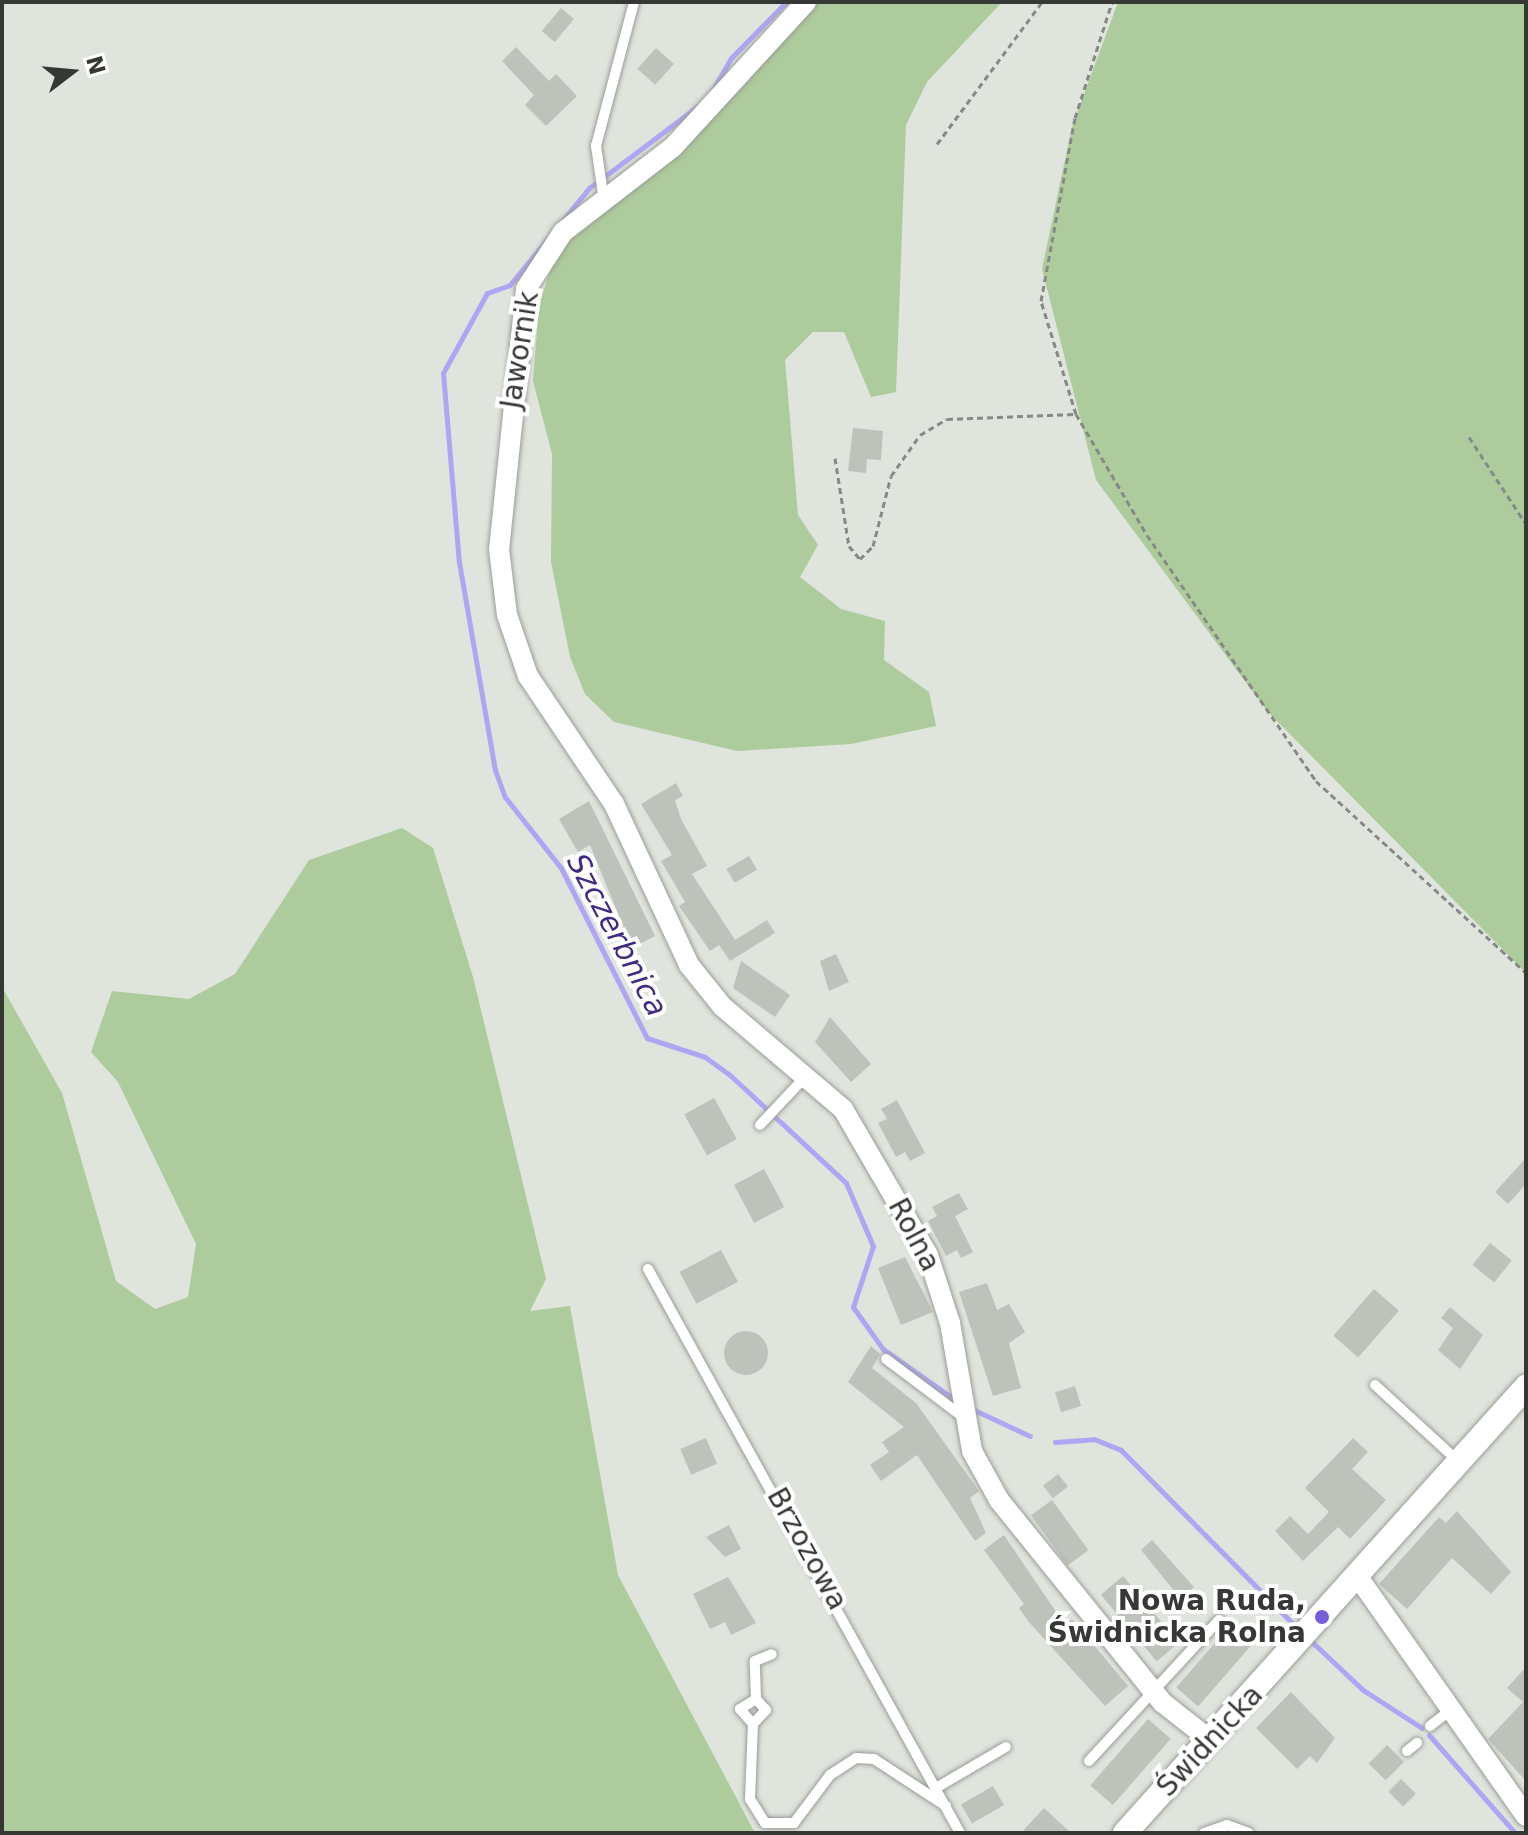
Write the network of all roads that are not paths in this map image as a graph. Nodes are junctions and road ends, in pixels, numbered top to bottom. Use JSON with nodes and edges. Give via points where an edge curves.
{"nodes":[{"id":1,"x":634,"y":2,"type":"edge"},
{"id":2,"x":806,"y":2,"type":"edge"},
{"id":3,"x":603,"y":194,"type":"junction"},
{"id":4,"x":577,"y":747,"type":"joint"},
{"id":5,"x":808,"y":1073,"type":"junction"},
{"id":6,"x":760,"y":1125,"type":"dead end"},
{"id":7,"x":648,"y":1269,"type":"dead end"},
{"id":8,"x":886,"y":1359,"type":"dead end"},
{"id":9,"x":1375,"y":1385,"type":"dead end"},
{"id":10,"x":1526,"y":1387,"type":"edge"},
{"id":11,"x":963,"y":1417,"type":"junction"},
{"id":12,"x":1460,"y":1463,"type":"junction"},
{"id":13,"x":1358,"y":1577,"type":"junction"},
{"id":14,"x":1219,"y":1620,"type":"dead end"},
{"id":15,"x":772,"y":1654,"type":"dead end"},
{"id":16,"x":1154,"y":1691,"type":"junction"},
{"id":17,"x":756,"y":1699,"type":"junction"},
{"id":18,"x":1448,"y":1712,"type":"junction"},
{"id":19,"x":753,"y":1724,"type":"junction"},
{"id":20,"x":1430,"y":1726,"type":"dead end"},
{"id":21,"x":1210,"y":1740,"type":"junction"},
{"id":22,"x":1417,"y":1743,"type":"dead end"},
{"id":23,"x":1006,"y":1747,"type":"dead end"},
{"id":24,"x":1407,"y":1751,"type":"dead end"},
{"id":25,"x":1089,"y":1761,"type":"dead end"},
{"id":26,"x":936,"y":1788,"type":"junction"},
{"id":27,"x":947,"y":1808,"type":"junction"},
{"id":28,"x":1526,"y":1816,"type":"edge"},
{"id":29,"x":960,"y":1833,"type":"edge"},
{"id":30,"x":1125,"y":1833,"type":"edge"},
{"id":31,"x":1204,"y":1833,"type":"edge"},
{"id":32,"x":1249,"y":1833,"type":"edge"}],
"edges":[{"from":1,"to":3,"type":"lane","via":[[596,146]]},
{"from":2,"to":3,"type":"street","name":"Jawornik","via":[[673,147]]},
{"from":3,"to":4,"type":"street","name":"Jawornik","via":[[563,232],[526,289],[499,549],[515,643]]},
{"from":4,"to":5,"type":"street","name":"Rolna","via":[[614,804],[689,965],[722,1006]]},
{"from":5,"to":6,"type":"lane"},
{"from":5,"to":11,"type":"street","name":"Rolna","via":[[843,1109],[928,1255],[950,1323]]},
{"from":7,"to":26,"type":"lane","name":"Brzozowa"},
{"from":8,"to":11,"type":"lane"},
{"from":9,"to":12,"type":"lane"},
{"from":10,"to":12,"type":"street","name":"Świdnicka"},
{"from":11,"to":16,"type":"street","name":"Rolna","via":[[999,1500]]},
{"from":12,"to":13,"type":"street","name":"Świdnicka"},
{"from":13,"to":18,"type":"street"},
{"from":13,"to":21,"type":"street","name":"Świdnicka"},
{"from":14,"to":16,"type":"lane"},
{"from":15,"to":17,"type":"lane","via":[[755,1661]]},
{"from":16,"to":21,"type":"street","name":"Rolna"},
{"from":16,"to":25,"type":"lane"},
{"from":17,"to":19,"type":"lane","via":[[766,1715]]},
{"from":17,"to":19,"type":"lane","via":[[740,1709]]},
{"from":18,"to":20,"type":"lane"},
{"from":18,"to":28,"type":"street"},
{"from":19,"to":27,"type":"lane","via":[[750,1799],[765,1823],[794,1823],[830,1775],[866,1757]]},
{"from":21,"to":30,"type":"street","name":"Świdnicka"},
{"from":22,"to":24,"type":"lane"},
{"from":23,"to":26,"type":"lane"},
{"from":26,"to":27,"type":"lane","name":"Brzozowa"},
{"from":27,"to":29,"type":"lane","name":"Brzozowa"},
{"from":31,"to":32,"type":"lane","via":[[1227,1825]]}]}
